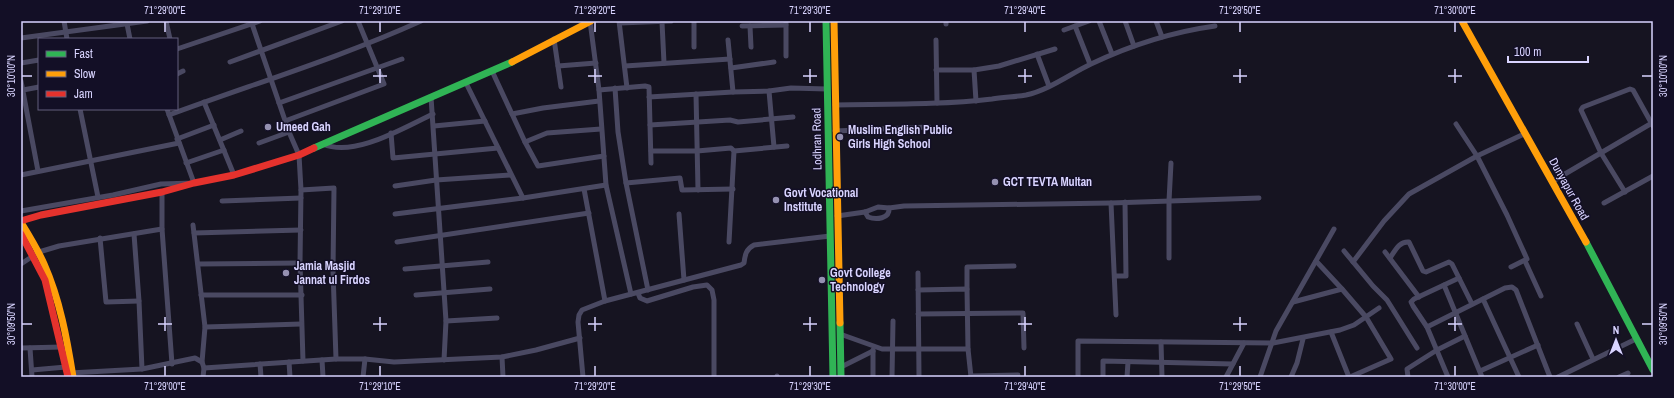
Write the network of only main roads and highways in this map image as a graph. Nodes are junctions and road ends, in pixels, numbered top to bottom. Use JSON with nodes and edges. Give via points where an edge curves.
{"nodes":[{"id":1,"x":590,"y":21,"type":"edge"},
{"id":2,"x":826,"y":21,"type":"edge"},
{"id":3,"x":834,"y":21,"type":"edge"},
{"id":4,"x":1462,"y":21,"type":"edge"},
{"id":5,"x":21,"y":212,"type":"edge"},
{"id":6,"x":22,"y":223,"type":"edge"},
{"id":7,"x":21,"y":234,"type":"edge"},
{"id":8,"x":36,"y":254,"type":"junction"},
{"id":9,"x":1653,"y":370,"type":"edge"},
{"id":10,"x":69,"y":373,"type":"edge"},
{"id":11,"x":833,"y":377,"type":"edge"},
{"id":12,"x":841,"y":377,"type":"edge"}],
"edges":[{"from":1,"to":6,"type":"main road","via":[[531,53],[466,83],[299,155],[234,175],[162,192],[113,198],[41,215]]},
{"from":2,"to":11,"type":"main road","name":"Lodhran Road"},
{"from":3,"to":12,"type":"main road","name":"Lodhran Road"},
{"from":4,"to":9,"type":"main road","name":"Dunyapur Road","via":[[1553,181]]},
{"from":5,"to":6,"type":"main road"},
{"from":6,"to":8,"type":"main road"},
{"from":7,"to":8,"type":"main road"},
{"from":8,"to":10,"type":"main road"},
{"from":8,"to":10,"type":"main road","via":[[50,278],[57,300]]}]}
